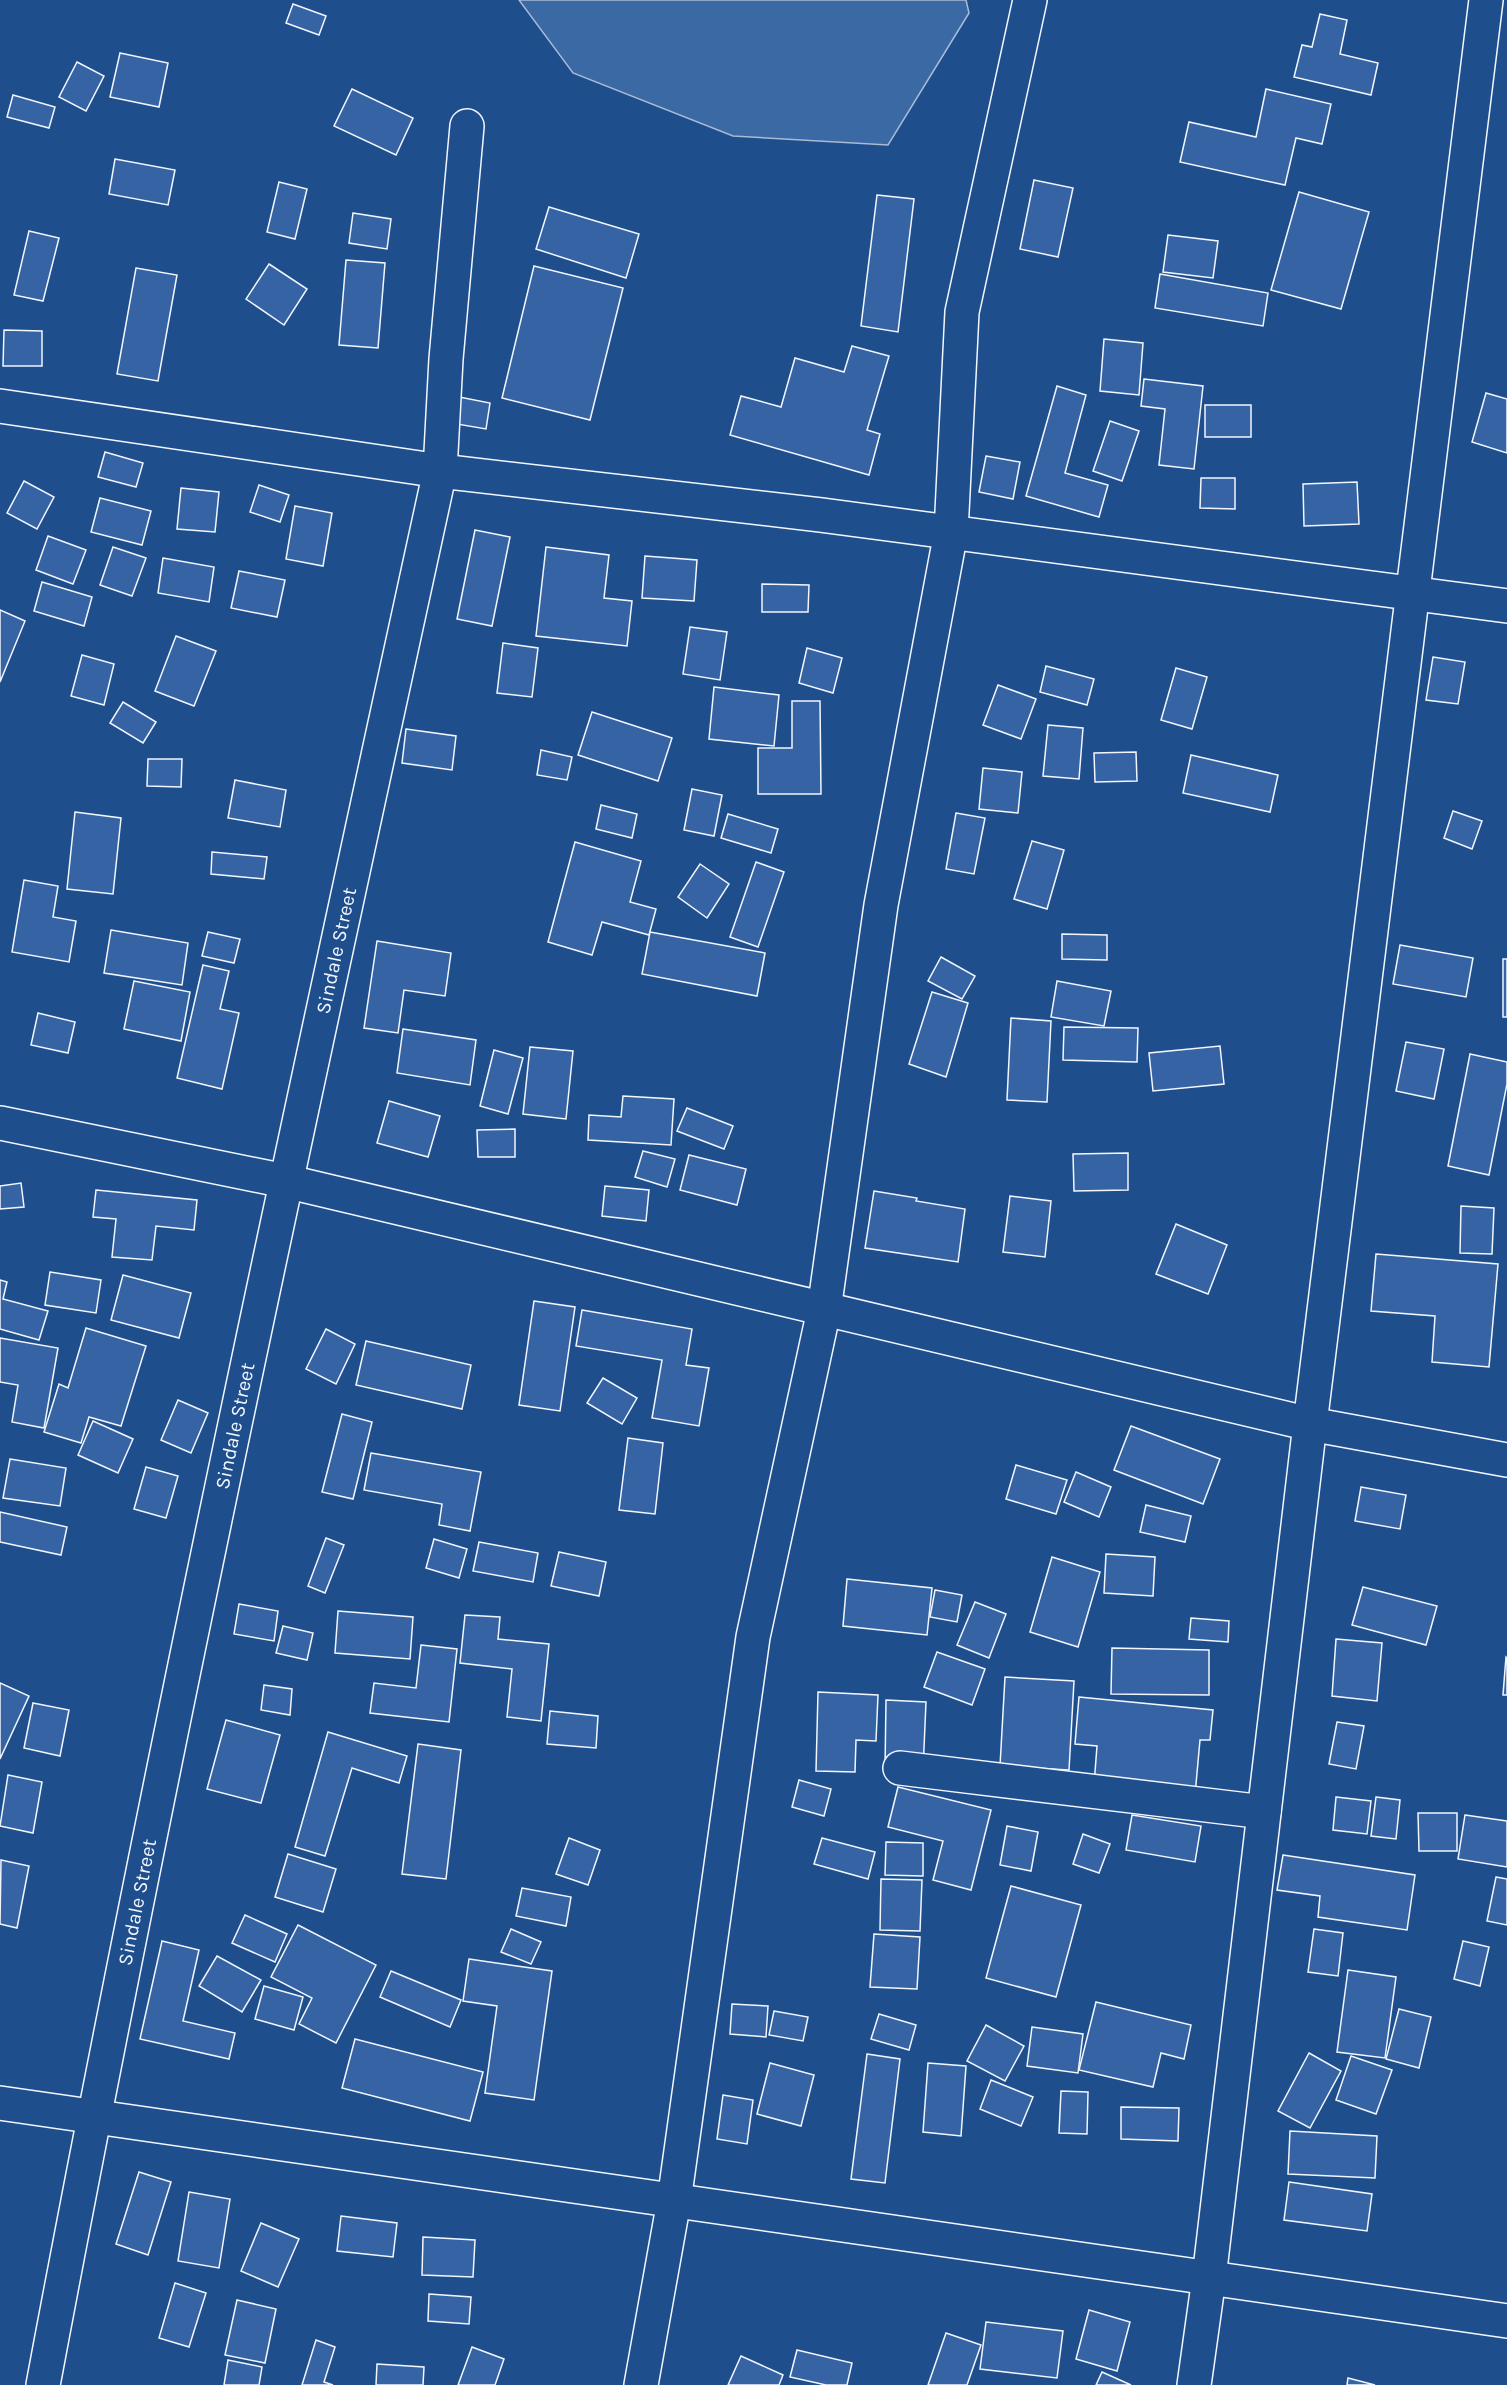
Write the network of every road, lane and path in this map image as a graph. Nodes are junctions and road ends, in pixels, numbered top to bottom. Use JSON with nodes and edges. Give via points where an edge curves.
{"nodes":[{"id":1,"x":1030,"y":0,"type":"edge"},
{"id":2,"x":1486,"y":0,"type":"edge"},
{"id":3,"x":466,"y":126,"type":"dead end"},
{"id":4,"x":0,"y":406,"type":"edge"},
{"id":5,"x":440,"y":471,"type":"junction"},
{"id":6,"x":951,"y":532,"type":"junction"},
{"id":7,"x":1412,"y":594,"type":"junction"},
{"id":8,"x":1507,"y":606,"type":"edge"},
{"id":9,"x":0,"y":1123,"type":"edge"},
{"id":10,"x":285,"y":1181,"type":"junction"},
{"id":11,"x":825,"y":1310,"type":"junction"},
{"id":12,"x":1310,"y":1424,"type":"junction"},
{"id":13,"x":1507,"y":1460,"type":"edge"},
{"id":14,"x":900,"y":1768,"type":"dead end"},
{"id":15,"x":1264,"y":1812,"type":"junction"},
{"id":16,"x":0,"y":2103,"type":"edge"},
{"id":17,"x":94,"y":2117,"type":"junction"},
{"id":18,"x":674,"y":2201,"type":"junction"},
{"id":19,"x":1209,"y":2278,"type":"junction"},
{"id":20,"x":1507,"y":2322,"type":"edge"},
{"id":21,"x":44,"y":2385,"type":"edge"},
{"id":22,"x":641,"y":2385,"type":"edge"},
{"id":23,"x":1194,"y":2385,"type":"edge"}],
"edges":[{"from":1,"to":6,"type":"street","via":[[962,312]]},
{"from":2,"to":7,"type":"street"},
{"from":3,"to":5,"type":"street","name":"Sindale Street"},
{"from":4,"to":5,"type":"street"},
{"from":5,"to":6,"type":"street"},
{"from":5,"to":10,"type":"street","name":"Sindale Street"},
{"from":6,"to":7,"type":"street"},
{"from":6,"to":11,"type":"street","via":[[881,905]]},
{"from":7,"to":8,"type":"street"},
{"from":7,"to":12,"type":"street"},
{"from":9,"to":10,"type":"street"},
{"from":10,"to":11,"type":"street"},
{"from":10,"to":17,"type":"street","name":"Sindale Street"},
{"from":11,"to":12,"type":"street"},
{"from":11,"to":18,"type":"street","via":[[753,1637]]},
{"from":12,"to":13,"type":"street"},
{"from":12,"to":15,"type":"street"},
{"from":14,"to":15,"type":"street"},
{"from":15,"to":19,"type":"street"},
{"from":16,"to":17,"type":"street"},
{"from":17,"to":18,"type":"street"},
{"from":17,"to":21,"type":"street","name":"Sindale Street"},
{"from":18,"to":19,"type":"street"},
{"from":18,"to":22,"type":"street"},
{"from":19,"to":20,"type":"street"},
{"from":19,"to":23,"type":"street"}]}
